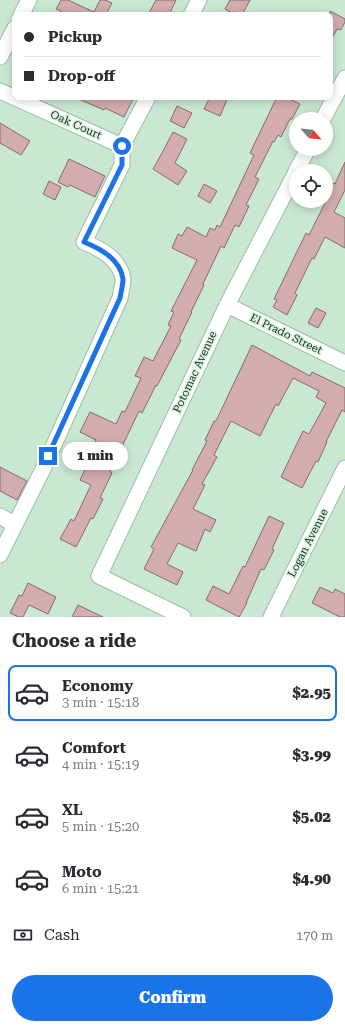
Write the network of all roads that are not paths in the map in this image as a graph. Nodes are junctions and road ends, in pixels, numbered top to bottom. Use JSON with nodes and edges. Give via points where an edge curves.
{"nodes":[{"id":1,"x":29,"y":0,"type":"edge"},
{"id":2,"x":199,"y":0,"type":"edge"},
{"id":3,"x":23,"y":12,"type":"edge"},
{"id":4,"x":193,"y":12,"type":"edge"},
{"id":5,"x":12,"y":34,"type":"edge"},
{"id":6,"x":0,"y":58,"type":"edge"},
{"id":7,"x":345,"y":78,"type":"edge"},
{"id":8,"x":0,"y":91,"type":"edge"},
{"id":9,"x":12,"y":96,"type":"edge"},
{"id":10,"x":20,"y":100,"type":"edge"},
{"id":11,"x":146,"y":100,"type":"edge"},
{"id":12,"x":328,"y":112,"type":"edge"},
{"id":13,"x":122,"y":146,"type":"junction"},
{"id":14,"x":289,"y":184,"type":"edge"},
{"id":15,"x":226,"y":305,"type":"junction"},
{"id":16,"x":345,"y":363,"type":"edge"},
{"id":17,"x":345,"y":468,"type":"edge"},
{"id":18,"x":0,"y":516,"type":"edge"},
{"id":19,"x":15,"y":525,"type":"junction"},
{"id":20,"x":0,"y":555,"type":"edge"},
{"id":21,"x":183,"y":617,"type":"edge"},
{"id":22,"x":271,"y":617,"type":"edge"}],
"edges":[{"from":1,"to":3,"type":"street"},
{"from":2,"to":4,"type":"street"},
{"from":5,"to":6,"type":"street"},
{"from":7,"to":12,"type":"street"},
{"from":8,"to":9,"type":"street","name":"Oak Court"},
{"from":10,"to":13,"type":"street","name":"Oak Court"},
{"from":11,"to":13,"type":"street"},
{"from":13,"to":19,"type":"street","via":[[122,165],[84,242],[113,258],[120,269],[123,281],[120,298]]},
{"from":14,"to":15,"type":"street","name":"Potomac Avenue"},
{"from":15,"to":16,"type":"street","name":"El Prado Street"},
{"from":15,"to":21,"type":"street","name":"Potomac Avenue","via":[[99,576]]},
{"from":17,"to":22,"type":"street","name":"Logan Avenue"},
{"from":18,"to":19,"type":"street"},
{"from":19,"to":20,"type":"street"}]}
